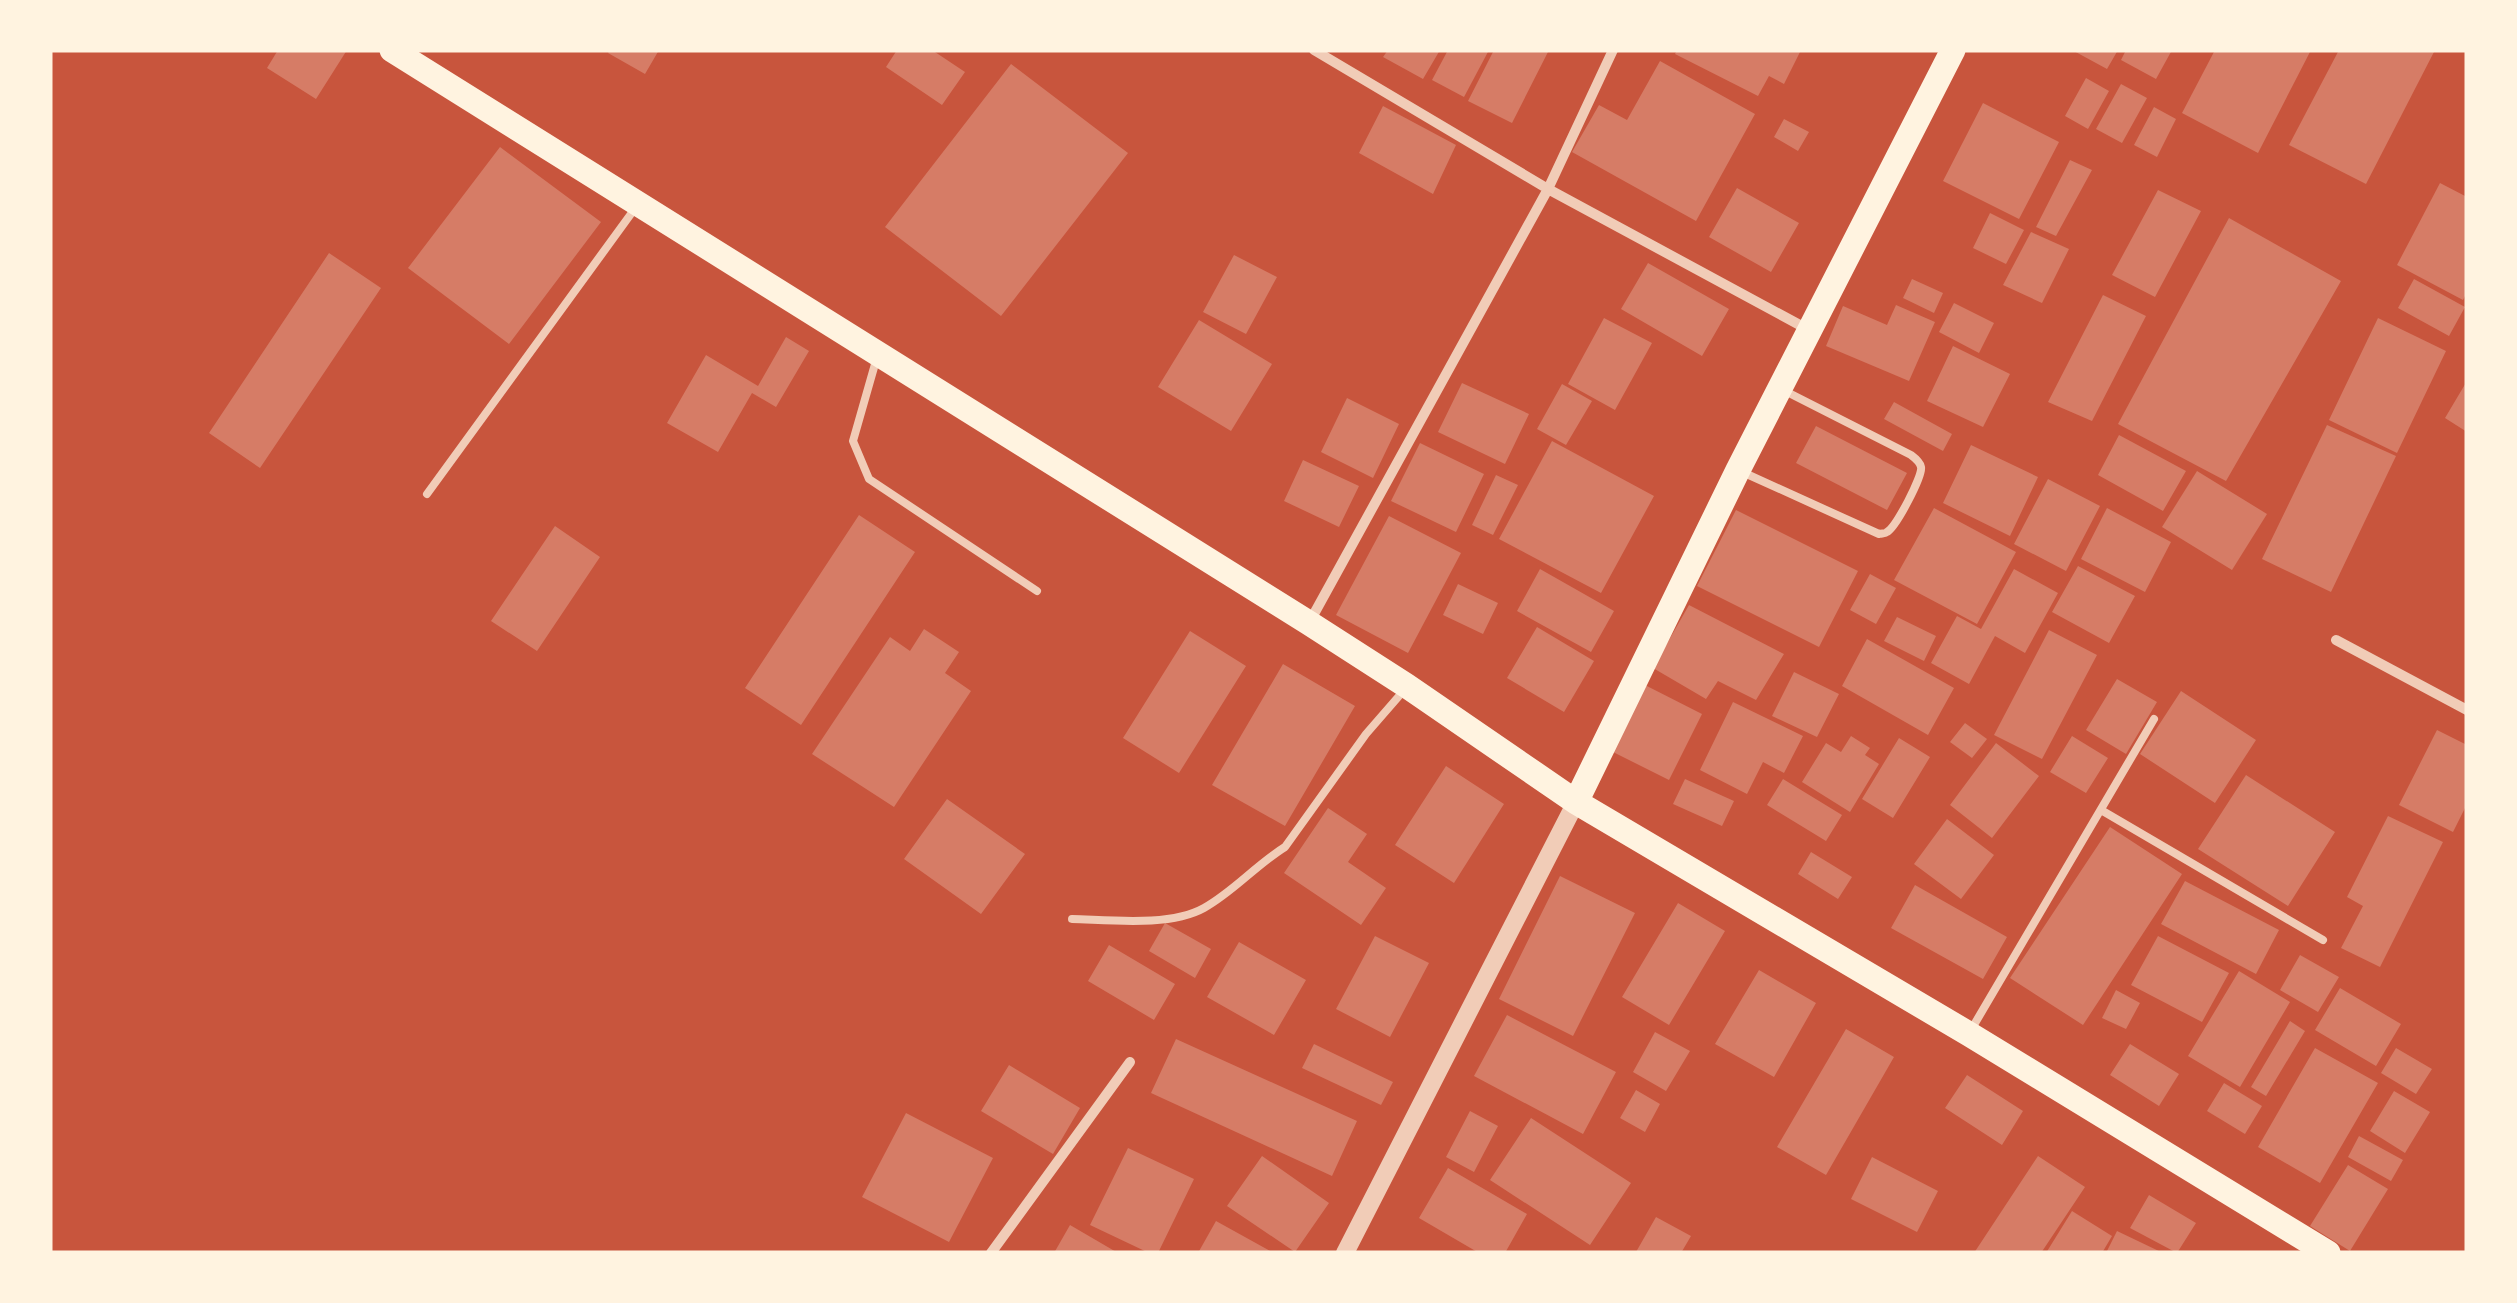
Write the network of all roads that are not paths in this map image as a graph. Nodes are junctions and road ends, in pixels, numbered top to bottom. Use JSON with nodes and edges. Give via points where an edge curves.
{"nodes":[{"id":1,"x":392,"y":50,"type":"edge"},
{"id":2,"x":1314,"y":50,"type":"edge"},
{"id":3,"x":1613,"y":50,"type":"edge"},
{"id":4,"x":1953,"y":50,"type":"edge"},
{"id":5,"x":1548,"y":188,"type":"junction"},
{"id":6,"x":639,"y":204,"type":"junction"},
{"id":7,"x":1809,"y":330,"type":"junction"},
{"id":8,"x":878,"y":354,"type":"junction"},
{"id":9,"x":1779,"y":388,"type":"junction"},
{"id":10,"x":1738,"y":470,"type":"junction"},
{"id":11,"x":427,"y":494,"type":"dead end"},
{"id":12,"x":1037,"y":591,"type":"dead end"},
{"id":13,"x":1309,"y":622,"type":"junction"},
{"id":14,"x":2336,"y":640,"type":"dead end"},
{"id":15,"x":1407,"y":686,"type":"junction"},
{"id":16,"x":2467,"y":710,"type":"edge"},
{"id":17,"x":2154,"y":719,"type":"dead end"},
{"id":18,"x":1576,"y":802,"type":"junction"},
{"id":19,"x":2100,"y":810,"type":"junction"},
{"id":20,"x":1072,"y":920,"type":"dead end"},
{"id":21,"x":2323,"y":940,"type":"dead end"},
{"id":22,"x":1969,"y":1034,"type":"junction"},
{"id":23,"x":1130,"y":1062,"type":"dead end"},
{"id":24,"x":991,"y":1253,"type":"edge"},
{"id":25,"x":1345,"y":1253,"type":"edge"},
{"id":26,"x":2328,"y":1253,"type":"edge"}],
"edges":[{"from":1,"to":6,"type":"main road"},
{"from":2,"to":5,"type":"street"},
{"from":3,"to":5,"type":"street"},
{"from":4,"to":7,"type":"main road"},
{"from":5,"to":7,"type":"street"},
{"from":5,"to":13,"type":"street"},
{"from":6,"to":8,"type":"main road"},
{"from":6,"to":11,"type":"lane"},
{"from":7,"to":9,"type":"main road"},
{"from":8,"to":12,"type":"lane","via":[[854,441],[868,479]]},
{"from":8,"to":13,"type":"main road"},
{"from":9,"to":10,"type":"main road"},
{"from":9,"to":10,"type":"lane","via":[[1911,455],[1922,470],[1911,495],[1893,526],[1879,534]]},
{"from":10,"to":18,"type":"main road"},
{"from":13,"to":15,"type":"main road"},
{"from":14,"to":16,"type":"street"},
{"from":15,"to":18,"type":"main road"},
{"from":15,"to":20,"type":"lane","via":[[1285,847],[1222,896],[1200,911],[1153,921]]},
{"from":17,"to":19,"type":"lane"},
{"from":18,"to":22,"type":"main road"},
{"from":18,"to":25,"type":"street"},
{"from":19,"to":21,"type":"lane"},
{"from":19,"to":22,"type":"lane"},
{"from":22,"to":26,"type":"main road"},
{"from":23,"to":24,"type":"street"}]}
